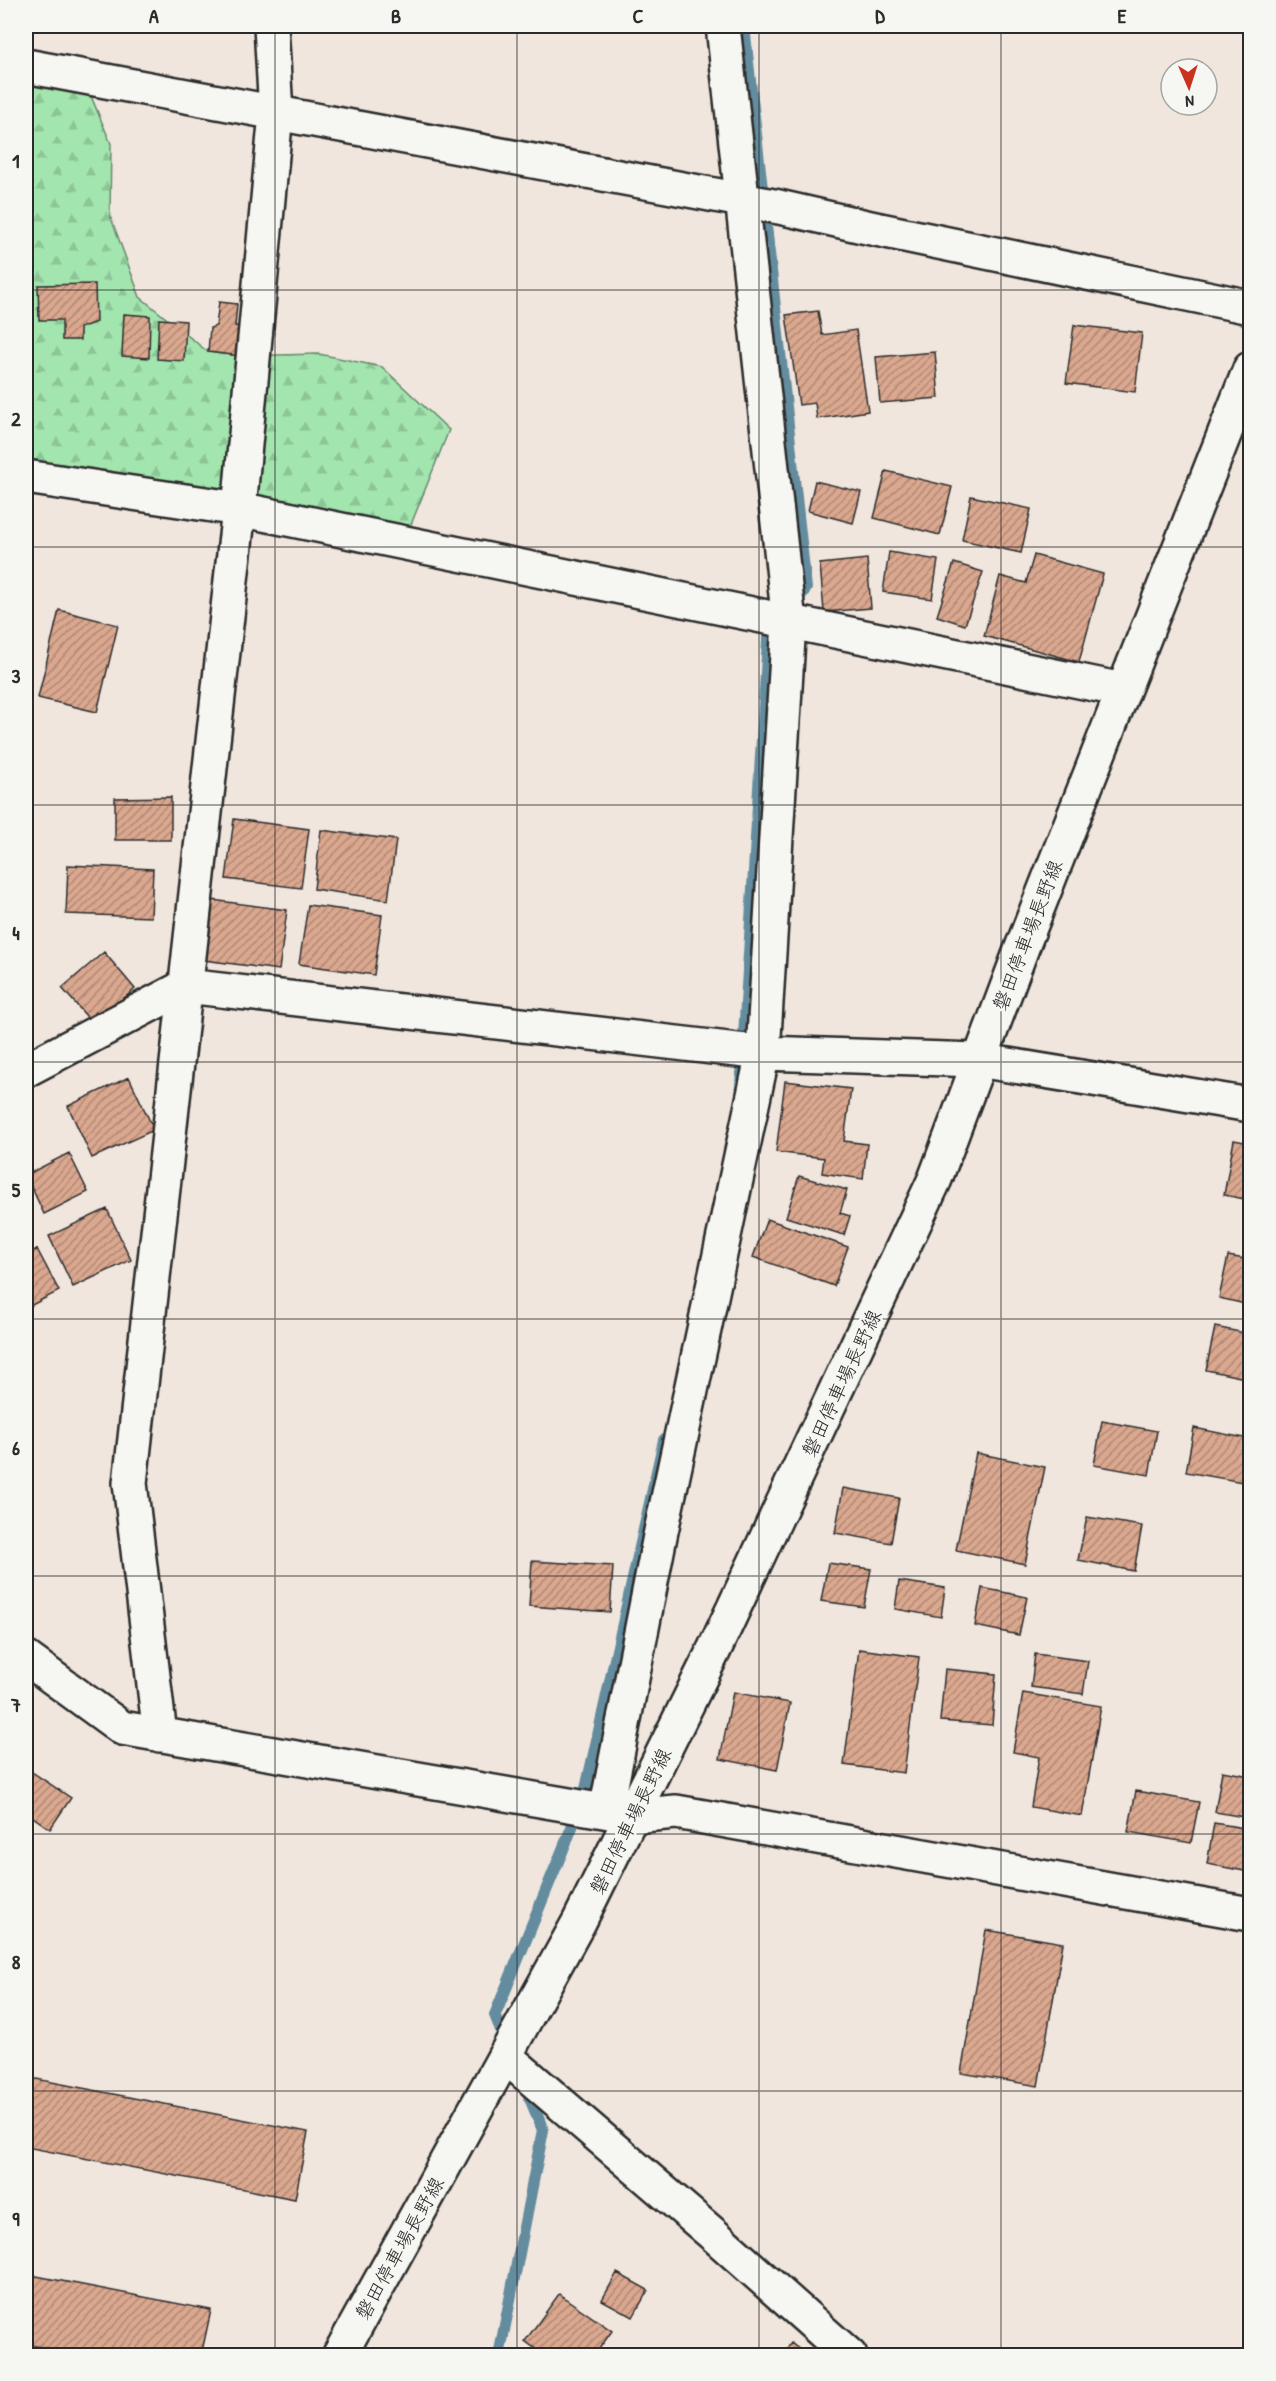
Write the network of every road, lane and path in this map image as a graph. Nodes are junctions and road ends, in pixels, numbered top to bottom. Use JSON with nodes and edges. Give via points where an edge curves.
{"nodes":[{"id":1,"x":271,"y":26,"type":"edge"},
{"id":2,"x":723,"y":26,"type":"edge"},
{"id":3,"x":27,"y":74,"type":"edge"},
{"id":4,"x":276,"y":113,"type":"junction"},
{"id":5,"x":758,"y":204,"type":"junction"},
{"id":6,"x":1251,"y":307,"type":"edge"},
{"id":7,"x":1251,"y":369,"type":"edge"},
{"id":8,"x":26,"y":477,"type":"edge"},
{"id":9,"x":239,"y":509,"type":"junction"},
{"id":10,"x":789,"y":622,"type":"junction"},
{"id":11,"x":1123,"y":690,"type":"junction"},
{"id":12,"x":186,"y":986,"type":"junction"},
{"id":13,"x":763,"y":1053,"type":"junction"},
{"id":14,"x":978,"y":1060,"type":"junction"},
{"id":15,"x":26,"y":1070,"type":"edge"},
{"id":16,"x":1251,"y":1105,"type":"edge"},
{"id":17,"x":26,"y":1658,"type":"edge"},
{"id":18,"x":160,"y":1735,"type":"junction"},
{"id":19,"x":619,"y":1814,"type":"junction"},
{"id":20,"x":1251,"y":1914,"type":"edge"},
{"id":21,"x":505,"y":2056,"type":"junction"},
{"id":22,"x":339,"y":2355,"type":"edge"},
{"id":23,"x":850,"y":2355,"type":"edge"}],
"edges":[{"from":1,"to":4,"type":"street"},
{"from":2,"to":5,"type":"street"},
{"from":3,"to":4,"type":"street"},
{"from":4,"to":5,"type":"street"},
{"from":4,"to":9,"type":"street"},
{"from":5,"to":6,"type":"street"},
{"from":5,"to":10,"type":"street"},
{"from":7,"to":11,"type":"street","name":"磐田停車場長野線"},
{"from":8,"to":9,"type":"street"},
{"from":9,"to":10,"type":"street"},
{"from":9,"to":12,"type":"street"},
{"from":10,"to":11,"type":"street"},
{"from":10,"to":13,"type":"street"},
{"from":11,"to":14,"type":"street","name":"磐田停車場長野線"},
{"from":12,"to":13,"type":"street"},
{"from":12,"to":15,"type":"street"},
{"from":12,"to":18,"type":"street","via":[[130,1484]]},
{"from":13,"to":14,"type":"street"},
{"from":13,"to":19,"type":"street","via":[[660,1536]]},
{"from":14,"to":16,"type":"street"},
{"from":14,"to":19,"type":"street","name":"磐田停車場長野線","via":[[935,1179],[719,1640]]},
{"from":17,"to":18,"type":"street","via":[[122,1728]]},
{"from":18,"to":19,"type":"street"},
{"from":19,"to":20,"type":"street","via":[[676,1812]]},
{"from":19,"to":21,"type":"street","name":"磐田停車場長野線","via":[[579,1922]]},
{"from":21,"to":22,"type":"street","name":"磐田停車場長野線"},
{"from":21,"to":23,"type":"street"}]}
